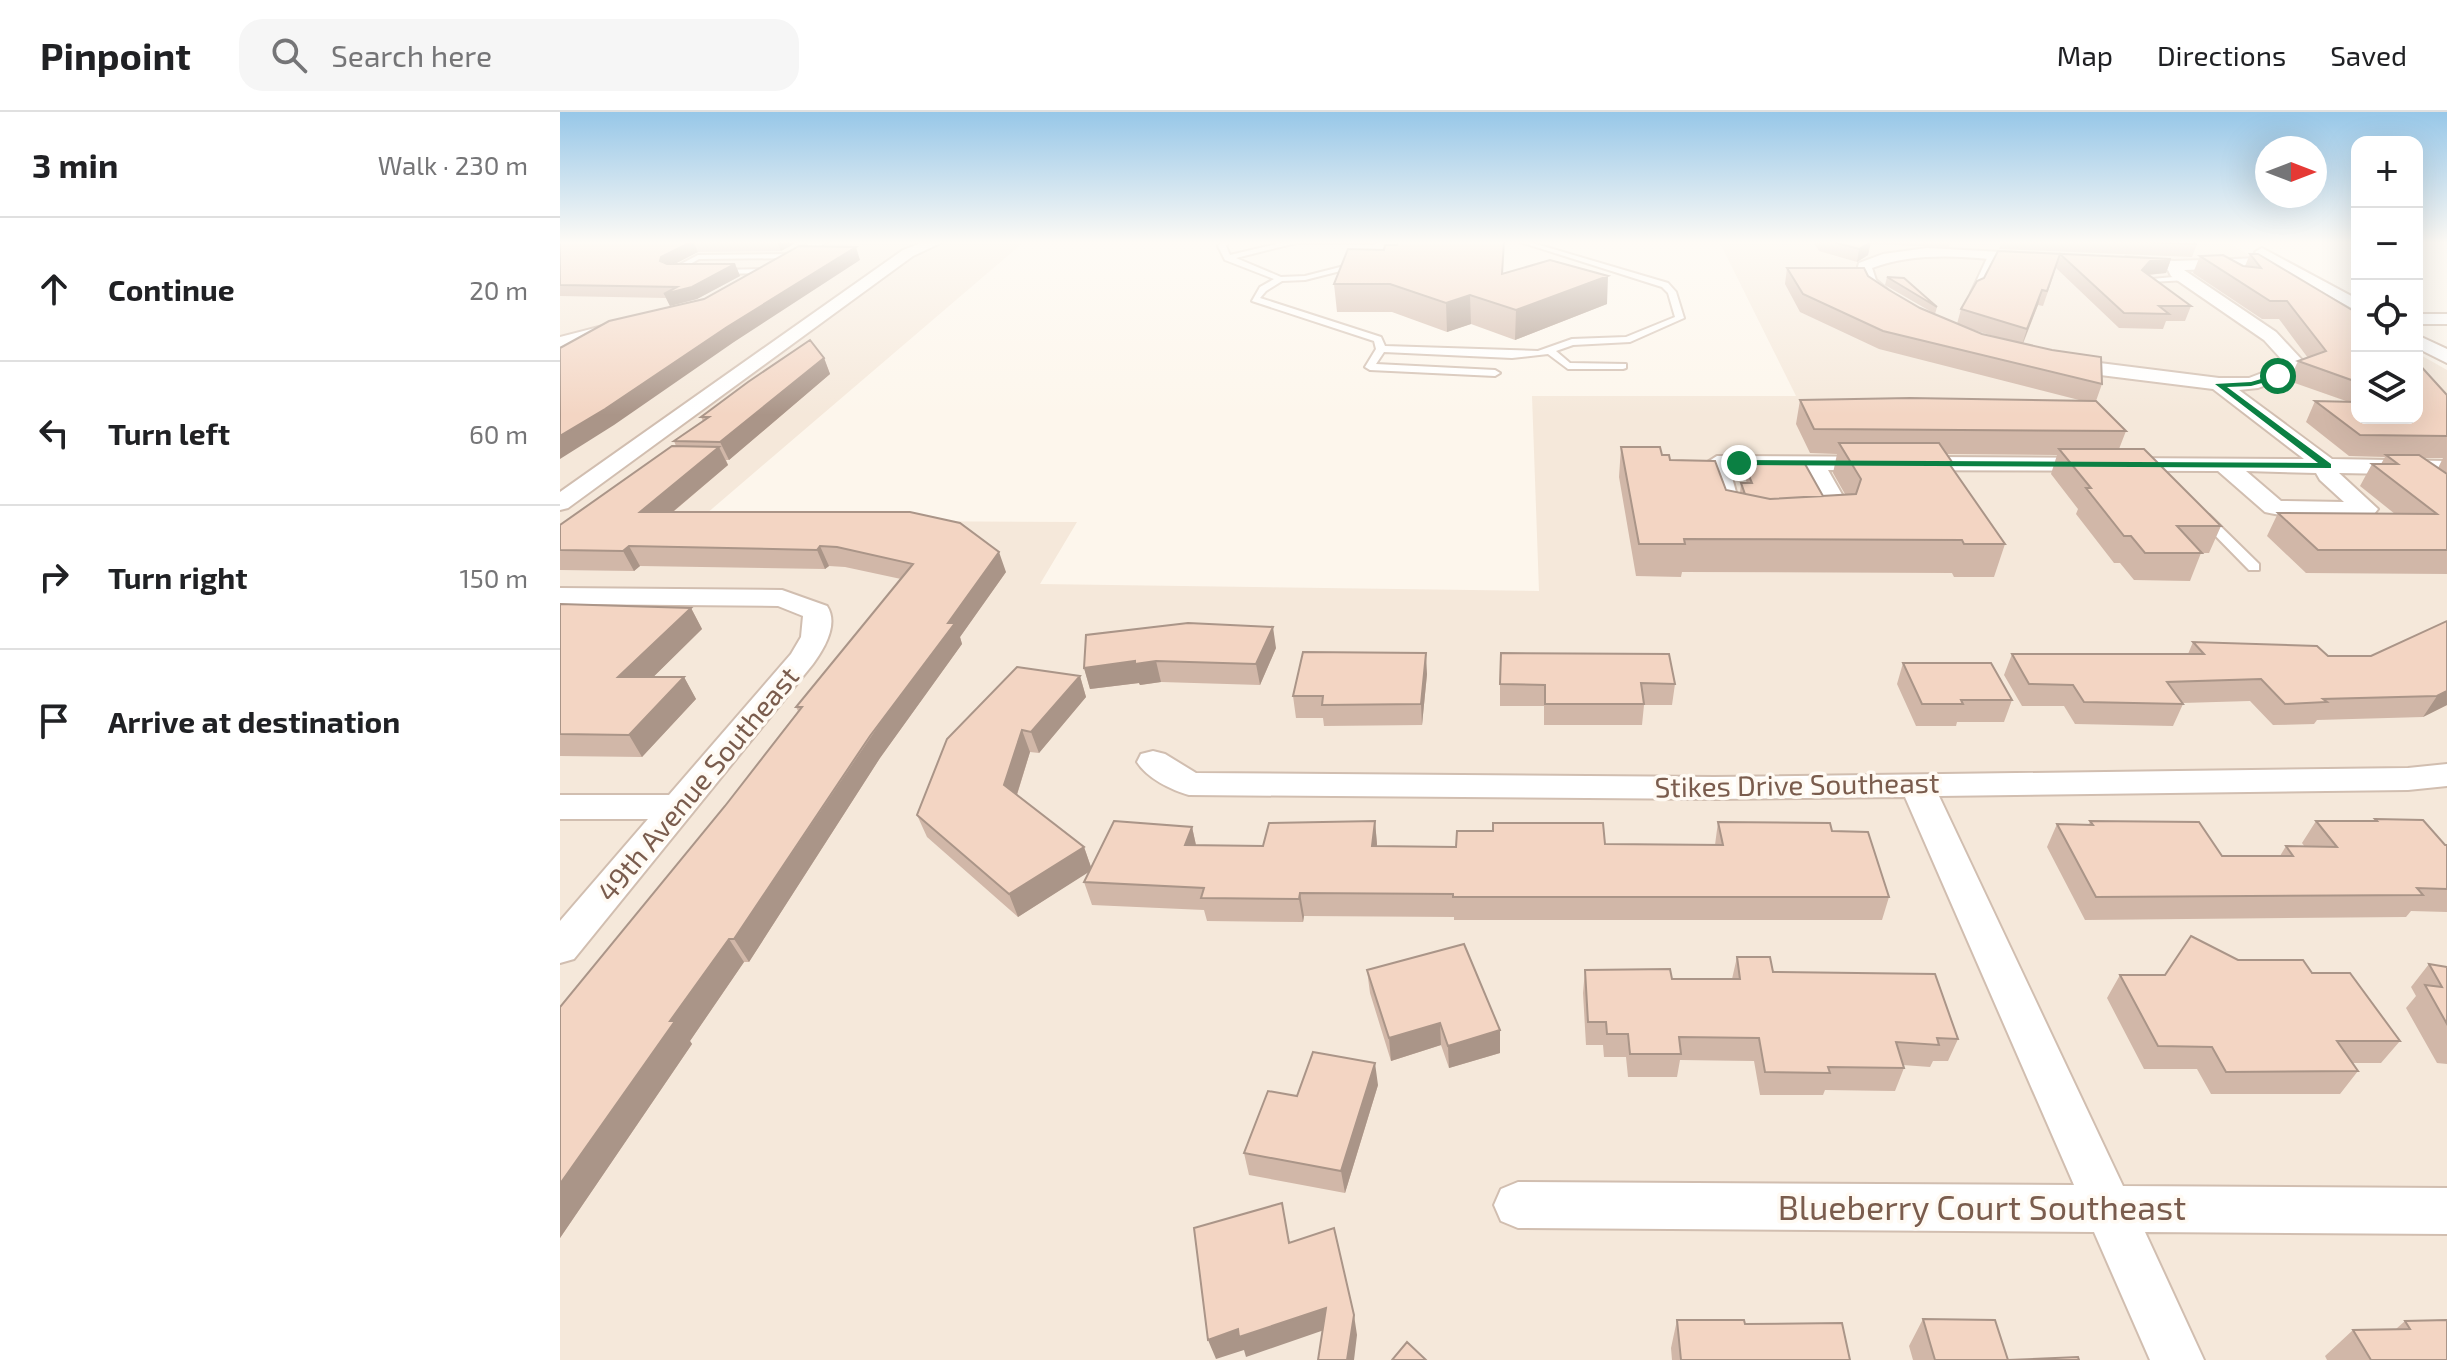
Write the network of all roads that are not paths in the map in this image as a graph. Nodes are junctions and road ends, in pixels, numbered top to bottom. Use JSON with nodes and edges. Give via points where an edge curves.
{"nodes":[{"id":1,"x":844,"y":299,"type":"edge"},
{"id":2,"x":1256,"y":299,"type":"edge"},
{"id":3,"x":1674,"y":299,"type":"edge"},
{"id":4,"x":1889,"y":299,"type":"edge"},
{"id":5,"x":2218,"y":299,"type":"edge"},
{"id":6,"x":1911,"y":315,"type":"edge"},
{"id":7,"x":2423,"y":319,"type":"edge"},
{"id":8,"x":2447,"y":319,"type":"edge"},
{"id":9,"x":649,"y":320,"type":"edge"},
{"id":10,"x":560,"y":342,"type":"edge"},
{"id":11,"x":2423,"y":343,"type":"edge"},
{"id":12,"x":1381,"y":349,"type":"junction"},
{"id":13,"x":1549,"y":350,"type":"junction"},
{"id":14,"x":1451,"y":354,"type":"junction"},
{"id":15,"x":2447,"y":357,"type":"edge"},
{"id":16,"x":2042,"y":360,"type":"edge"},
{"id":17,"x":1623,"y":366,"type":"dead end"},
{"id":18,"x":1443,"y":371,"type":"junction"},
{"id":19,"x":1495,"y":373,"type":"dead end"},
{"id":20,"x":2219,"y":384,"type":"junction"},
{"id":21,"x":1813,"y":463,"type":"junction"},
{"id":22,"x":2225,"y":465,"type":"junction"},
{"id":23,"x":2327,"y":466,"type":"junction"},
{"id":24,"x":2405,"y":467,"type":"junction"},
{"id":25,"x":2447,"y":468,"type":"edge"},
{"id":26,"x":2426,"y":483,"type":"edge"},
{"id":27,"x":560,"y":503,"type":"edge"},
{"id":28,"x":2192,"y":504,"type":"edge"},
{"id":29,"x":1753,"y":520,"type":"edge"},
{"id":30,"x":1794,"y":521,"type":"edge"},
{"id":31,"x":2254,"y":567,"type":"dead end"},
{"id":32,"x":560,"y":596,"type":"edge"},
{"id":33,"x":1153,"y":762,"type":"dead end"},
{"id":34,"x":2447,"y":775,"type":"edge"},
{"id":35,"x":1916,"y":783,"type":"junction"},
{"id":36,"x":560,"y":807,"type":"edge"},
{"id":37,"x":680,"y":807,"type":"junction"},
{"id":38,"x":560,"y":948,"type":"edge"},
{"id":39,"x":1518,"y":1205,"type":"dead end"},
{"id":40,"x":2110,"y":1208,"type":"junction"},
{"id":41,"x":2447,"y":1211,"type":"edge"},
{"id":42,"x":2177,"y":1360,"type":"edge"}],
"edges":[{"from":1,"to":27,"type":"street"},
{"from":2,"to":12,"type":"lane","via":[[1378,339]]},
{"from":3,"to":13,"type":"lane","via":[[1680,318],[1627,340],[1572,342]]},
{"from":4,"to":6,"type":"street"},
{"from":5,"to":20,"type":"street","via":[[2270,336],[2294,361],[2278,376],[2251,384]]},
{"from":7,"to":8,"type":"street"},
{"from":9,"to":10,"type":"street"},
{"from":11,"to":15,"type":"street"},
{"from":12,"to":14,"type":"lane"},
{"from":12,"to":18,"type":"lane","via":[[1370,367]]},
{"from":13,"to":14,"type":"lane"},
{"from":13,"to":17,"type":"lane","via":[[1568,366]]},
{"from":14,"to":18,"type":"lane"},
{"from":16,"to":20,"type":"street"},
{"from":18,"to":19,"type":"lane"},
{"from":20,"to":23,"type":"street"},
{"from":21,"to":22,"type":"street"},
{"from":21,"to":29,"type":"street","via":[[1717,463],[1731,514]]},
{"from":21,"to":30,"type":"street","via":[[1840,512],[1837,519]]},
{"from":22,"to":23,"type":"street"},
{"from":22,"to":23,"type":"street","via":[[2273,507],[2366,509],[2328,475]]},
{"from":23,"to":24,"type":"street"},
{"from":24,"to":25,"type":"street"},
{"from":24,"to":26,"type":"lane"},
{"from":28,"to":31,"type":"lane"},
{"from":32,"to":37,"type":"street","name":"49th Avenue Southeast","via":[[782,598],[817,612],[815,637],[803,658]]},
{"from":33,"to":35,"type":"street","name":"Stikes Drive Southeast","via":[[1189,784],[1714,788]]},
{"from":34,"to":35,"type":"street","name":"Stikes Drive Southeast"},
{"from":35,"to":40,"type":"street"},
{"from":36,"to":37,"type":"street"},
{"from":37,"to":38,"type":"street","name":"49th Avenue Southeast"},
{"from":39,"to":40,"type":"street","name":"Blueberry Court Southeast"},
{"from":40,"to":41,"type":"street","name":"Blueberry Court Southeast"},
{"from":40,"to":42,"type":"street"}]}
